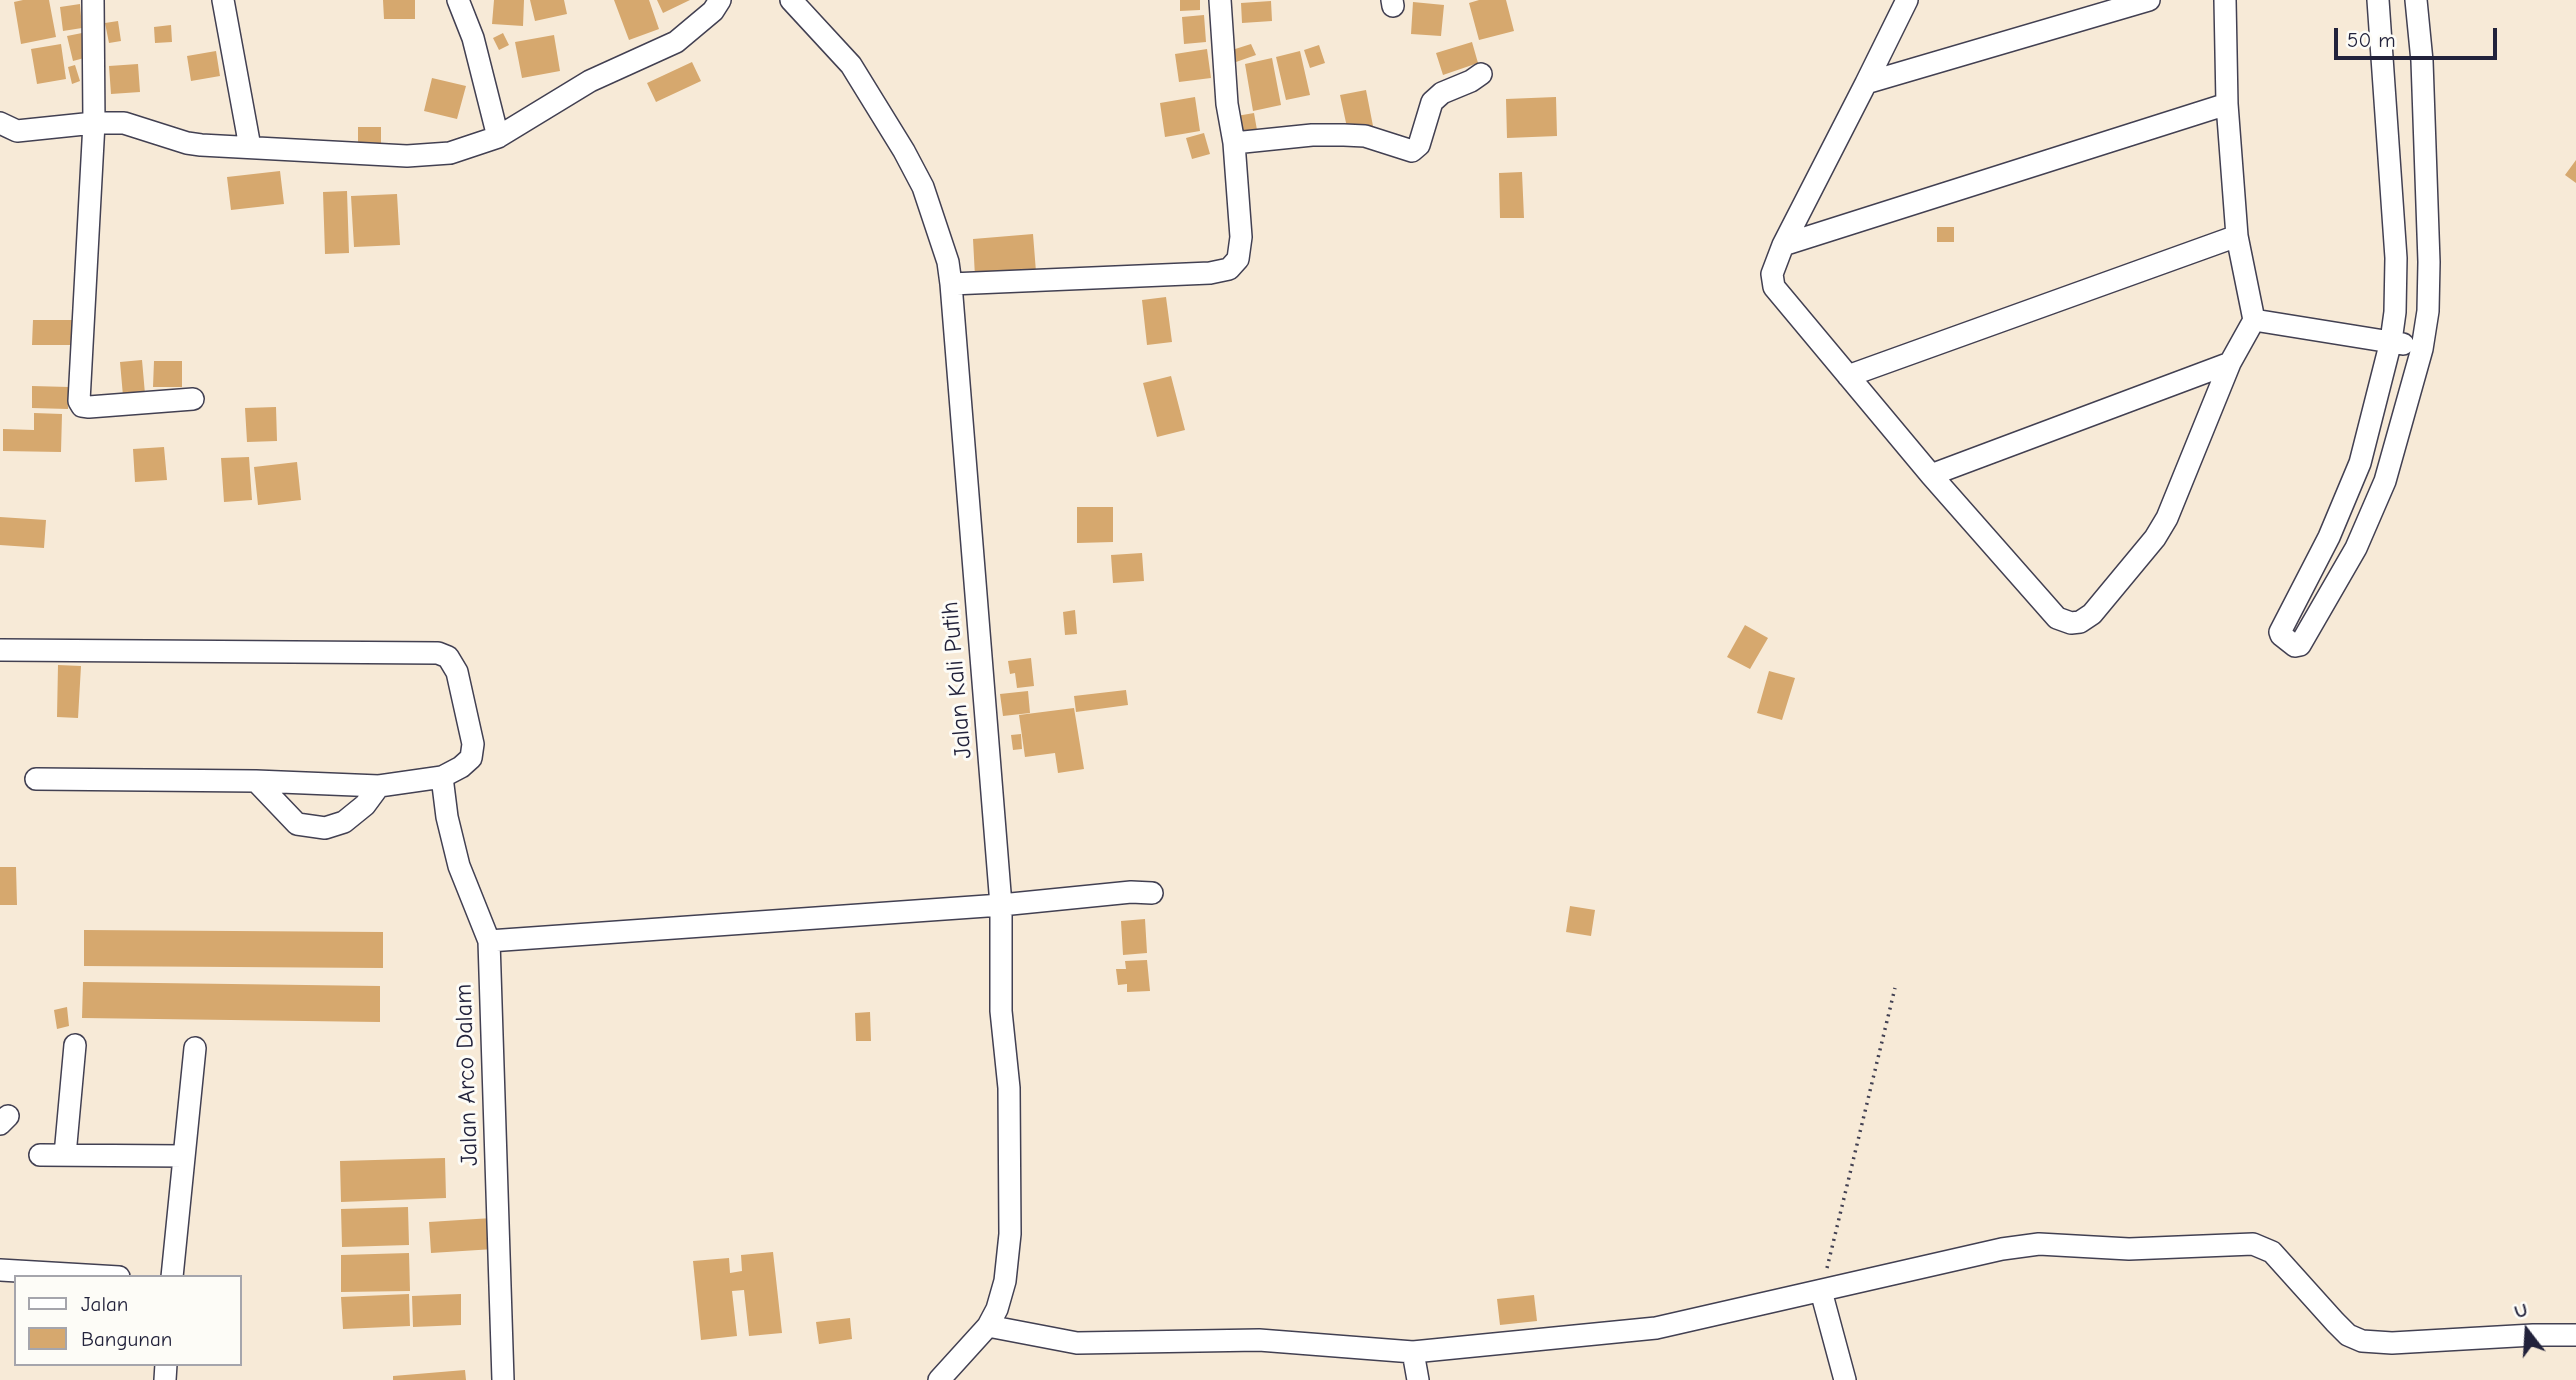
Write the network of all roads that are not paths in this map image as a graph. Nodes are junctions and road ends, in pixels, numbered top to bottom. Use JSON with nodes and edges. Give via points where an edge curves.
{"nodes":[{"id":1,"x":93,"y":0,"type":"edge"},
{"id":2,"x":223,"y":0,"type":"edge"},
{"id":3,"x":458,"y":0,"type":"edge"},
{"id":4,"x":720,"y":0,"type":"edge"},
{"id":5,"x":791,"y":0,"type":"edge"},
{"id":6,"x":1220,"y":0,"type":"edge"},
{"id":7,"x":1907,"y":0,"type":"edge"},
{"id":8,"x":2149,"y":0,"type":"edge"},
{"id":9,"x":2225,"y":0,"type":"edge"},
{"id":10,"x":2378,"y":0,"type":"edge"},
{"id":11,"x":2416,"y":0,"type":"edge"},
{"id":12,"x":1481,"y":74,"type":"dead end"},
{"id":13,"x":1866,"y":83,"type":"junction"},
{"id":14,"x":2227,"y":104,"type":"junction"},
{"id":15,"x":0,"y":123,"type":"edge"},
{"id":16,"x":94,"y":123,"type":"junction"},
{"id":17,"x":498,"y":137,"type":"junction"},
{"id":18,"x":1234,"y":143,"type":"junction"},
{"id":19,"x":250,"y":148,"type":"junction"},
{"id":20,"x":2237,"y":236,"type":"junction"},
{"id":21,"x":1783,"y":245,"type":"junction"},
{"id":22,"x":951,"y":284,"type":"junction"},
{"id":23,"x":2254,"y":320,"type":"junction"},
{"id":24,"x":2391,"y":341,"type":"junction"},
{"id":25,"x":2422,"y":349,"type":"junction"},
{"id":26,"x":2230,"y":363,"type":"junction"},
{"id":27,"x":1848,"y":376,"type":"junction"},
{"id":28,"x":193,"y":399,"type":"dead end"},
{"id":29,"x":1931,"y":475,"type":"junction"},
{"id":30,"x":1,"y":650,"type":"edge"},
{"id":31,"x":442,"y":777,"type":"junction"},
{"id":32,"x":36,"y":779,"type":"dead end"},
{"id":33,"x":256,"y":781,"type":"junction"},
{"id":34,"x":379,"y":786,"type":"junction"},
{"id":35,"x":1152,"y":893,"type":"dead end"},
{"id":36,"x":1001,"y":905,"type":"junction"},
{"id":37,"x":489,"y":941,"type":"junction"},
{"id":38,"x":75,"y":1045,"type":"dead end"},
{"id":39,"x":195,"y":1048,"type":"dead end"},
{"id":40,"x":40,"y":1155,"type":"dead end"},
{"id":41,"x":65,"y":1156,"type":"junction"},
{"id":42,"x":184,"y":1156,"type":"junction"},
{"id":43,"x":0,"y":1270,"type":"edge"},
{"id":44,"x":85,"y":1275,"type":"edge"},
{"id":45,"x":172,"y":1275,"type":"edge"},
{"id":46,"x":1821,"y":1291,"type":"junction"},
{"id":47,"x":988,"y":1325,"type":"junction"},
{"id":48,"x":2576,"y":1335,"type":"edge"},
{"id":49,"x":1413,"y":1352,"type":"junction"},
{"id":50,"x":503,"y":1380,"type":"edge"},
{"id":51,"x":939,"y":1380,"type":"edge"},
{"id":52,"x":1418,"y":1380,"type":"edge"},
{"id":53,"x":1845,"y":1380,"type":"edge"}],
"edges":[{"from":1,"to":16,"type":"street"},
{"from":2,"to":19,"type":"street"},
{"from":3,"to":17,"type":"street","via":[[473,38]]},
{"from":4,"to":17,"type":"street","via":[[676,42],[590,81]]},
{"from":5,"to":22,"type":"street","name":"Jalan Kali Putih","via":[[851,65],[904,151],[923,187]]},
{"from":6,"to":18,"type":"street"},
{"from":7,"to":13,"type":"street"},
{"from":8,"to":13,"type":"street"},
{"from":9,"to":14,"type":"street"},
{"from":10,"to":24,"type":"street","via":[[2396,258]]},
{"from":11,"to":25,"type":"street","via":[[2429,262]]},
{"from":12,"to":18,"type":"street","via":[[1432,102],[1419,145],[1412,150],[1365,136],[1344,135]]},
{"from":13,"to":21,"type":"street"},
{"from":14,"to":20,"type":"street"},
{"from":14,"to":21,"type":"street"},
{"from":15,"to":16,"type":"street","via":[[17,131]]},
{"from":16,"to":19,"type":"street","via":[[124,123],[187,143]]},
{"from":16,"to":28,"type":"street","via":[[79,401],[89,407]]},
{"from":17,"to":19,"type":"street","via":[[450,153],[414,156]]},
{"from":18,"to":22,"type":"street","via":[[1241,237],[1238,259],[1229,269]]},
{"from":20,"to":23,"type":"street"},
{"from":20,"to":27,"type":"street"},
{"from":21,"to":27,"type":"street","via":[[1772,274],[1774,287]]},
{"from":22,"to":36,"type":"street","name":"Jalan Kali Putih"},
{"from":23,"to":24,"type":"street"},
{"from":23,"to":26,"type":"street"},
{"from":24,"to":25,"type":"street"},
{"from":24,"to":25,"type":"street","via":[[2360,463],[2329,537],[2280,632],[2295,646],[2300,645],[2356,548],[2385,481]]},
{"from":26,"to":29,"type":"street"},
{"from":26,"to":29,"type":"street","via":[[2167,519],[2141,556],[2080,622],[2057,618]]},
{"from":27,"to":29,"type":"street"},
{"from":30,"to":31,"type":"street","via":[[438,653],[448,657],[457,672],[472,744],[471,758]]},
{"from":31,"to":34,"type":"street"},
{"from":31,"to":37,"type":"street","name":"Jalan Arco Dalam","via":[[459,866]]},
{"from":32,"to":33,"type":"street"},
{"from":33,"to":34,"type":"street"},
{"from":33,"to":34,"type":"street","via":[[297,824],[325,828],[344,822]]},
{"from":35,"to":36,"type":"street"},
{"from":36,"to":37,"type":"street"},
{"from":36,"to":47,"type":"street","name":"Jalan Kali Putih","via":[[1010,1234],[1005,1281]]},
{"from":37,"to":50,"type":"street","name":"Jalan Arco Dalam"},
{"from":38,"to":41,"type":"street"},
{"from":39,"to":42,"type":"street"},
{"from":40,"to":41,"type":"street"},
{"from":41,"to":42,"type":"street"},
{"from":42,"to":45,"type":"street"},
{"from":43,"to":44,"type":"street"},
{"from":46,"to":48,"type":"street","via":[[1969,1255],[2039,1244],[2143,1249],[2253,1244],[2272,1252],[2334,1322],[2362,1341]]},
{"from":46,"to":49,"type":"street","via":[[1656,1328]]},
{"from":46,"to":53,"type":"street"},
{"from":47,"to":49,"type":"street","via":[[1077,1343],[1259,1339]]},
{"from":47,"to":51,"type":"street","name":"Jalan Kali Putih"},
{"from":49,"to":52,"type":"street"}]}
